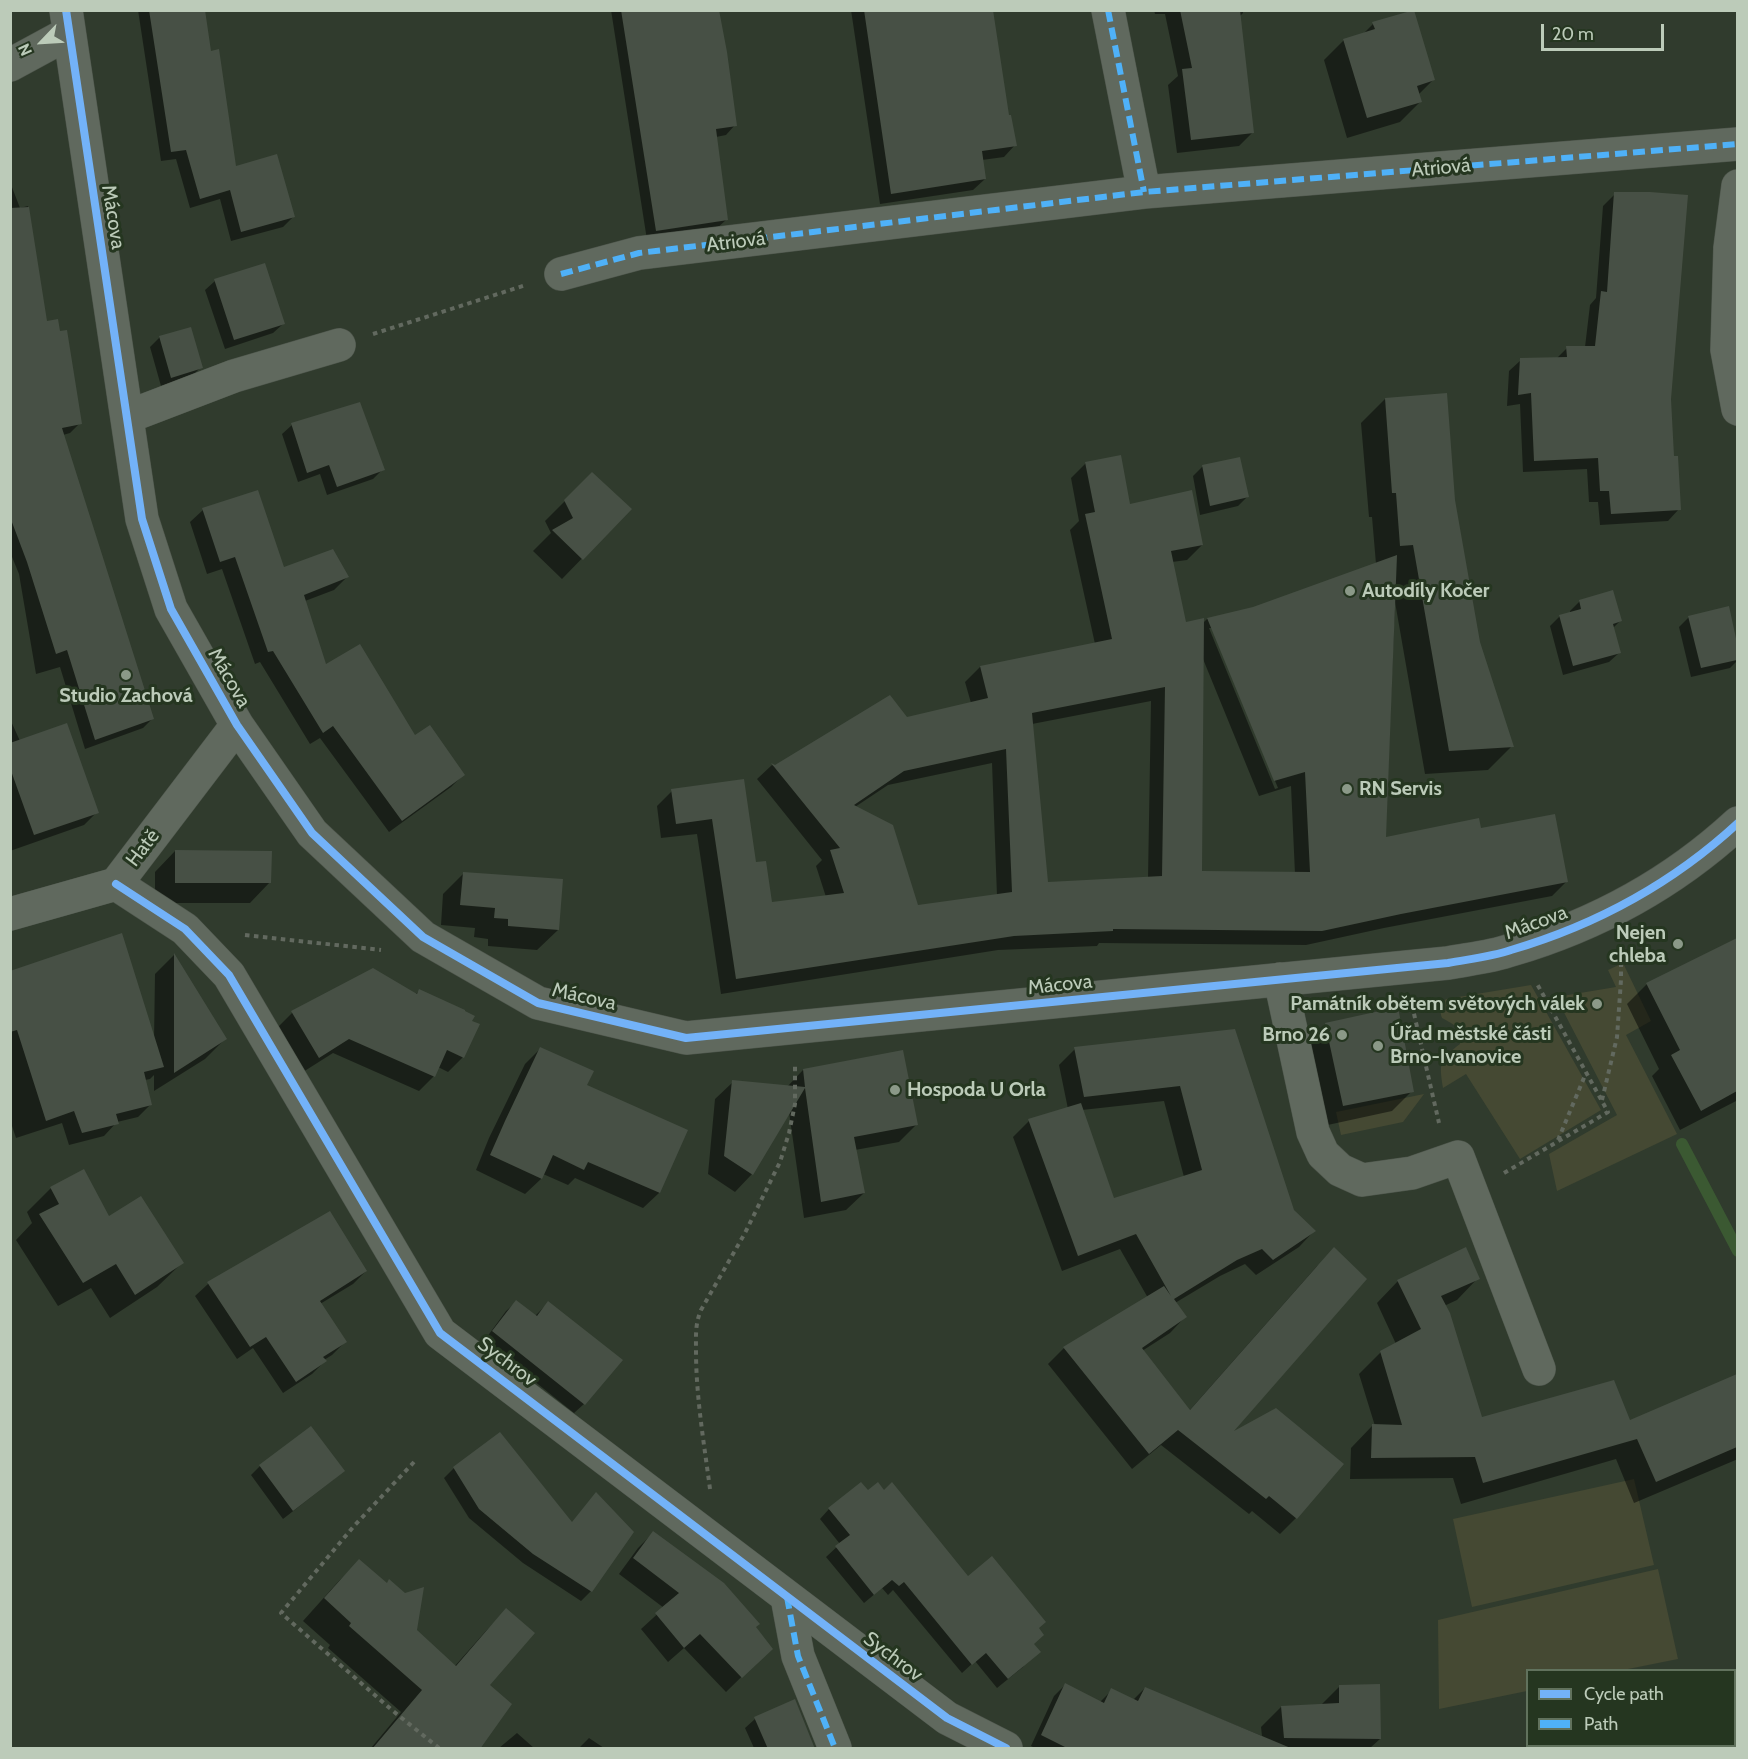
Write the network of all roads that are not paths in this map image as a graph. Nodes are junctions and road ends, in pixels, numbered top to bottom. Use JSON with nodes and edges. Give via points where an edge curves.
{"nodes":[{"id":1,"x":1108,"y":10,"type":"edge"},
{"id":2,"x":67,"y":22,"type":"edge"},
{"id":3,"x":10,"y":65,"type":"edge"},
{"id":4,"x":1737,"y":144,"type":"edge"},
{"id":5,"x":1737,"y":186,"type":"edge"},
{"id":6,"x":1144,"y":192,"type":"junction"},
{"id":7,"x":561,"y":274,"type":"road end"},
{"id":8,"x":339,"y":345,"type":"road end"},
{"id":9,"x":1737,"y":410,"type":"edge"},
{"id":10,"x":127,"y":417,"type":"junction"},
{"id":11,"x":237,"y":725,"type":"junction"},
{"id":12,"x":1737,"y":823,"type":"edge"},
{"id":13,"x":116,"y":884,"type":"junction"},
{"id":14,"x":10,"y":914,"type":"edge"},
{"id":15,"x":1280,"y":979,"type":"junction"},
{"id":16,"x":1539,"y":1369,"type":"dead end"},
{"id":17,"x":787,"y":1597,"type":"junction"},
{"id":18,"x":835,"y":1749,"type":"edge"},
{"id":19,"x":1006,"y":1749,"type":"edge"}],
"edges":[{"from":1,"to":6,"type":"street"},
{"from":2,"to":3,"type":"street"},
{"from":2,"to":10,"type":"street","name":"Mácova"},
{"from":4,"to":6,"type":"street","name":"Atriová"},
{"from":5,"to":9,"type":"street","via":[[1730,248],[1727,350]]},
{"from":6,"to":7,"type":"street","name":"Atriová","via":[[639,253]]},
{"from":8,"to":10,"type":"street","via":[[234,376]]},
{"from":10,"to":11,"type":"street","name":"Mácova","via":[[142,519],[171,609]]},
{"from":11,"to":13,"type":"street","name":"Hatě"},
{"from":11,"to":15,"type":"street","name":"Mácova","via":[[312,833],[423,937],[538,1003],[687,1038]]},
{"from":12,"to":15,"type":"street","name":"Mácova","via":[[1656,887],[1549,938],[1509,951],[1448,963]]},
{"from":13,"to":14,"type":"street","name":"Hatě"},
{"from":13,"to":17,"type":"street","name":"Sychrov","via":[[185,929],[229,975],[440,1333]]},
{"from":15,"to":16,"type":"street","via":[[1313,1132],[1323,1154],[1340,1170],[1362,1180],[1412,1173],[1458,1157]]},
{"from":17,"to":18,"type":"street","via":[[798,1656]]},
{"from":17,"to":19,"type":"street","name":"Sychrov","via":[[947,1718]]}]}
